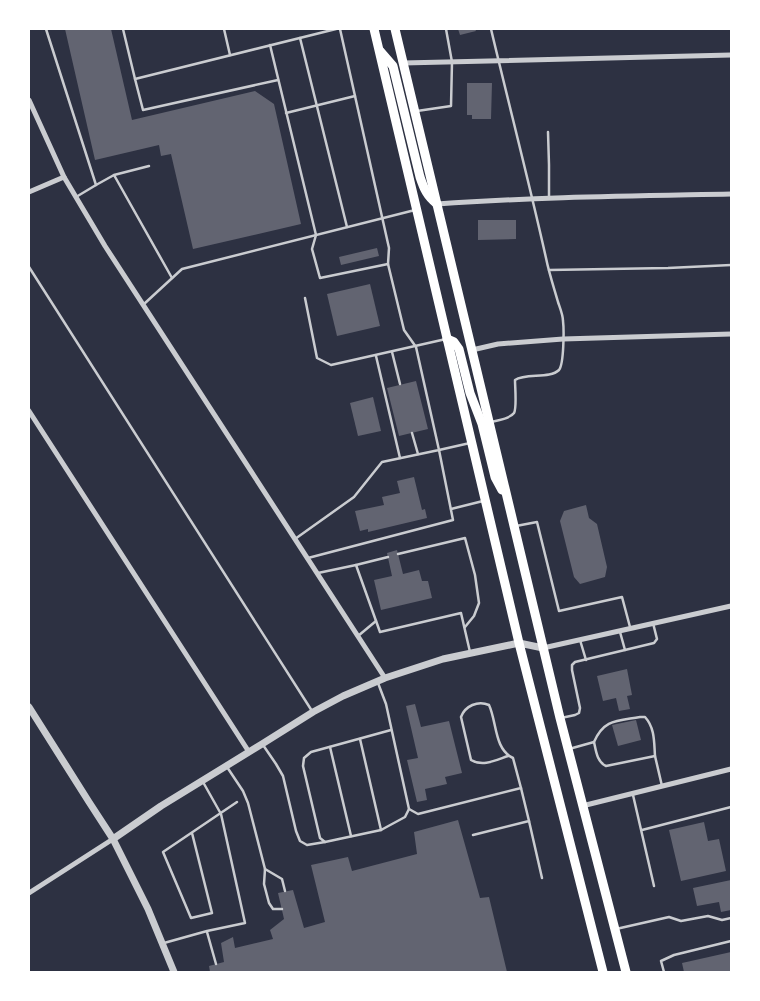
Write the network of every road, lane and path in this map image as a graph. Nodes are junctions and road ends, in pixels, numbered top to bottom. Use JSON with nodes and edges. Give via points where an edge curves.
{"nodes":[{"id":1,"x":46,"y":29,"type":"edge"},
{"id":2,"x":123,"y":29,"type":"edge"},
{"id":3,"x":224,"y":29,"type":"edge"},
{"id":4,"x":311,"y":29,"type":"edge"},
{"id":5,"x":336,"y":29,"type":"edge"},
{"id":6,"x":340,"y":29,"type":"edge"},
{"id":7,"x":374,"y":29,"type":"edge"},
{"id":8,"x":395,"y":29,"type":"edge"},
{"id":9,"x":446,"y":29,"type":"edge"},
{"id":10,"x":491,"y":29,"type":"edge"},
{"id":11,"x":312,"y":35,"type":"junction"},
{"id":12,"x":300,"y":38,"type":"junction"},
{"id":13,"x":270,"y":46,"type":"junction"},
{"id":14,"x":379,"y":50,"type":"junction"},
{"id":15,"x":230,"y":55,"type":"junction"},
{"id":16,"x":731,"y":55,"type":"edge"},
{"id":17,"x":499,"y":60,"type":"junction"},
{"id":18,"x":452,"y":62,"type":"junction"},
{"id":19,"x":403,"y":64,"type":"junction"},
{"id":20,"x":135,"y":79,"type":"junction"},
{"id":21,"x":278,"y":80,"type":"junction"},
{"id":22,"x":355,"y":96,"type":"junction"},
{"id":23,"x":29,"y":100,"type":"edge"},
{"id":24,"x":317,"y":106,"type":"junction"},
{"id":25,"x":415,"y":111,"type":"junction"},
{"id":26,"x":286,"y":113,"type":"junction"},
{"id":27,"x":548,"y":132,"type":"dead end"},
{"id":28,"x":149,"y":166,"type":"dead end"},
{"id":29,"x":114,"y":175,"type":"junction"},
{"id":30,"x":64,"y":177,"type":"junction"},
{"id":31,"x":96,"y":185,"type":"junction"},
{"id":32,"x":29,"y":192,"type":"edge"},
{"id":33,"x":731,"y":194,"type":"edge"},
{"id":34,"x":76,"y":197,"type":"junction"},
{"id":35,"x":549,"y":198,"type":"junction"},
{"id":36,"x":533,"y":199,"type":"junction"},
{"id":37,"x":437,"y":204,"type":"junction"},
{"id":38,"x":416,"y":210,"type":"junction"},
{"id":39,"x":382,"y":218,"type":"junction"},
{"id":40,"x":347,"y":227,"type":"junction"},
{"id":41,"x":316,"y":235,"type":"junction"},
{"id":42,"x":388,"y":264,"type":"junction"},
{"id":43,"x":731,"y":265,"type":"edge"},
{"id":44,"x":29,"y":267,"type":"edge"},
{"id":45,"x":549,"y":270,"type":"junction"},
{"id":46,"x":172,"y":278,"type":"junction"},
{"id":47,"x":304,"y":298,"type":"dead end"},
{"id":48,"x":143,"y":304,"type":"junction"},
{"id":49,"x":731,"y":334,"type":"edge"},
{"id":50,"x":447,"y":339,"type":"junction"},
{"id":51,"x":563,"y":339,"type":"junction"},
{"id":52,"x":416,"y":347,"type":"junction"},
{"id":53,"x":472,"y":350,"type":"junction"},
{"id":54,"x":392,"y":352,"type":"junction"},
{"id":55,"x":376,"y":356,"type":"junction"},
{"id":56,"x":400,"y":384,"type":"dead end"},
{"id":57,"x":29,"y":411,"type":"edge"},
{"id":58,"x":489,"y":423,"type":"junction"},
{"id":59,"x":412,"y":433,"type":"dead end"},
{"id":60,"x":472,"y":443,"type":"junction"},
{"id":61,"x":438,"y":450,"type":"junction"},
{"id":62,"x":418,"y":454,"type":"junction"},
{"id":63,"x":400,"y":458,"type":"junction"},
{"id":64,"x":486,"y":500,"type":"junction"},
{"id":65,"x":508,"y":500,"type":"junction"},
{"id":66,"x":451,"y":508,"type":"junction"},
{"id":67,"x":514,"y":527,"type":"junction"},
{"id":68,"x":295,"y":539,"type":"junction"},
{"id":69,"x":398,"y":554,"type":"dead end"},
{"id":70,"x":388,"y":557,"type":"dead end"},
{"id":71,"x":307,"y":558,"type":"junction"},
{"id":72,"x":356,"y":565,"type":"junction"},
{"id":73,"x":317,"y":574,"type":"junction"},
{"id":74,"x":731,"y":606,"type":"edge"},
{"id":75,"x":376,"y":621,"type":"junction"},
{"id":76,"x":654,"y":623,"type":"junction"},
{"id":77,"x":465,"y":628,"type":"junction"},
{"id":78,"x":630,"y":629,"type":"junction"},
{"id":79,"x":620,"y":631,"type":"junction"},
{"id":80,"x":358,"y":636,"type":"junction"},
{"id":81,"x":580,"y":640,"type":"junction"},
{"id":82,"x":520,"y":643,"type":"junction"},
{"id":83,"x":543,"y":648,"type":"junction"},
{"id":84,"x":625,"y":650,"type":"junction"},
{"id":85,"x":471,"y":653,"type":"junction"},
{"id":86,"x":586,"y":660,"type":"junction"},
{"id":87,"x":381,"y":680,"type":"junction"},
{"id":88,"x":29,"y":708,"type":"edge"},
{"id":89,"x":313,"y":712,"type":"junction"},
{"id":90,"x":560,"y":718,"type":"junction"},
{"id":91,"x":391,"y":730,"type":"junction"},
{"id":92,"x":360,"y":740,"type":"junction"},
{"id":93,"x":594,"y":742,"type":"junction"},
{"id":94,"x":262,"y":744,"type":"junction"},
{"id":95,"x":330,"y":748,"type":"junction"},
{"id":96,"x":568,"y":749,"type":"junction"},
{"id":97,"x":249,"y":752,"type":"junction"},
{"id":98,"x":508,"y":756,"type":"junction"},
{"id":99,"x":655,"y":756,"type":"junction"},
{"id":100,"x":227,"y":766,"type":"junction"},
{"id":101,"x":730,"y":769,"type":"edge"},
{"id":102,"x":731,"y":776,"type":"edge"},
{"id":103,"x":202,"y":781,"type":"junction"},
{"id":104,"x":662,"y":786,"type":"junction"},
{"id":105,"x":521,"y":788,"type":"junction"},
{"id":106,"x":633,"y":793,"type":"junction"},
{"id":107,"x":237,"y":802,"type":"dead end"},
{"id":108,"x":582,"y":806,"type":"junction"},
{"id":109,"x":731,"y":807,"type":"edge"},
{"id":110,"x":409,"y":810,"type":"junction"},
{"id":111,"x":220,"y":814,"type":"junction"},
{"id":112,"x":529,"y":821,"type":"junction"},
{"id":113,"x":381,"y":830,"type":"junction"},
{"id":114,"x":642,"y":830,"type":"junction"},
{"id":115,"x":192,"y":833,"type":"junction"},
{"id":116,"x":472,"y":835,"type":"dead end"},
{"id":117,"x":351,"y":836,"type":"junction"},
{"id":118,"x":113,"y":839,"type":"junction"},
{"id":119,"x":325,"y":842,"type":"junction"},
{"id":120,"x":264,"y":869,"type":"junction"},
{"id":121,"x":542,"y":878,"type":"dead end"},
{"id":122,"x":654,"y":886,"type":"dead end"},
{"id":123,"x":285,"y":891,"type":"dead end"},
{"id":124,"x":29,"y":893,"type":"edge"},
{"id":125,"x":282,"y":909,"type":"dead end"},
{"id":126,"x":731,"y":918,"type":"edge"},
{"id":127,"x":615,"y":929,"type":"junction"},
{"id":128,"x":207,"y":932,"type":"junction"},
{"id":129,"x":731,"y":941,"type":"edge"},
{"id":130,"x":163,"y":943,"type":"junction"},
{"id":131,"x":216,"y":964,"type":"dead end"},
{"id":132,"x":174,"y":972,"type":"edge"},
{"id":133,"x":603,"y":972,"type":"edge"},
{"id":134,"x":626,"y":972,"type":"edge"},
{"id":135,"x":664,"y":972,"type":"edge"}],
"edges":[{"from":1,"to":31,"type":"lane"},
{"from":2,"to":20,"type":"lane"},
{"from":3,"to":15,"type":"lane"},
{"from":4,"to":11,"type":"lane"},
{"from":5,"to":11,"type":"lane"},
{"from":6,"to":22,"type":"lane"},
{"from":7,"to":14,"type":"main road"},
{"from":8,"to":19,"type":"main road"},
{"from":9,"to":18,"type":"lane"},
{"from":10,"to":17,"type":"lane"},
{"from":11,"to":12,"type":"lane"},
{"from":12,"to":13,"type":"lane"},
{"from":12,"to":24,"type":"lane"},
{"from":13,"to":15,"type":"lane"},
{"from":13,"to":21,"type":"lane"},
{"from":14,"to":37,"type":"main road","via":[[393,66],[420,177],[426,193]]},
{"from":14,"to":38,"type":"main road"},
{"from":15,"to":20,"type":"lane"},
{"from":16,"to":17,"type":"street"},
{"from":17,"to":18,"type":"street"},
{"from":17,"to":36,"type":"lane"},
{"from":18,"to":19,"type":"street"},
{"from":18,"to":25,"type":"lane","via":[[451,106]]},
{"from":19,"to":25,"type":"main road"},
{"from":20,"to":21,"type":"lane","via":[[143,110]]},
{"from":21,"to":26,"type":"lane"},
{"from":22,"to":24,"type":"lane"},
{"from":22,"to":39,"type":"lane"},
{"from":23,"to":30,"type":"street"},
{"from":24,"to":26,"type":"lane"},
{"from":24,"to":40,"type":"lane"},
{"from":25,"to":37,"type":"main road"},
{"from":26,"to":41,"type":"lane"},
{"from":27,"to":35,"type":"lane"},
{"from":28,"to":29,"type":"lane"},
{"from":29,"to":31,"type":"lane"},
{"from":29,"to":46,"type":"lane"},
{"from":30,"to":32,"type":"street"},
{"from":30,"to":34,"type":"street"},
{"from":31,"to":34,"type":"lane"},
{"from":33,"to":35,"type":"street"},
{"from":34,"to":48,"type":"street"},
{"from":35,"to":36,"type":"street"},
{"from":36,"to":37,"type":"street"},
{"from":36,"to":45,"type":"lane"},
{"from":37,"to":53,"type":"main road"},
{"from":38,"to":39,"type":"lane"},
{"from":38,"to":50,"type":"main road"},
{"from":39,"to":40,"type":"lane"},
{"from":39,"to":42,"type":"lane","via":[[389,248]]},
{"from":40,"to":41,"type":"lane"},
{"from":41,"to":42,"type":"lane","via":[[312,249],[320,278]]},
{"from":41,"to":46,"type":"lane","via":[[182,269]]},
{"from":42,"to":52,"type":"lane","via":[[404,330]]},
{"from":43,"to":45,"type":"lane"},
{"from":44,"to":89,"type":"lane"},
{"from":45,"to":51,"type":"lane","via":[[563,320]]},
{"from":46,"to":48,"type":"lane"},
{"from":47,"to":55,"type":"lane","via":[[317,358],[330,365]]},
{"from":48,"to":68,"type":"street"},
{"from":49,"to":51,"type":"street"},
{"from":50,"to":52,"type":"lane"},
{"from":50,"to":60,"type":"main road"},
{"from":50,"to":65,"type":"main road","via":[[459,349],[495,477]]},
{"from":51,"to":53,"type":"street","via":[[498,344]]},
{"from":51,"to":58,"type":"lane","via":[[558,370],[515,380],[514,413]]},
{"from":52,"to":54,"type":"lane"},
{"from":52,"to":61,"type":"lane"},
{"from":53,"to":58,"type":"main road"},
{"from":54,"to":55,"type":"lane"},
{"from":54,"to":56,"type":"lane"},
{"from":55,"to":63,"type":"lane"},
{"from":57,"to":97,"type":"street"},
{"from":58,"to":65,"type":"main road"},
{"from":59,"to":62,"type":"lane"},
{"from":60,"to":61,"type":"lane"},
{"from":60,"to":64,"type":"main road"},
{"from":61,"to":62,"type":"lane"},
{"from":61,"to":66,"type":"lane"},
{"from":62,"to":63,"type":"lane"},
{"from":63,"to":68,"type":"lane","via":[[382,462],[354,497]]},
{"from":64,"to":66,"type":"lane"},
{"from":64,"to":82,"type":"main road"},
{"from":65,"to":67,"type":"main road"},
{"from":66,"to":71,"type":"lane","via":[[454,520]]},
{"from":67,"to":78,"type":"lane","via":[[537,522],[559,611],[622,597]]},
{"from":67,"to":83,"type":"main road"},
{"from":68,"to":71,"type":"street"},
{"from":69,"to":77,"type":"lane","via":[[466,538],[479,603]]},
{"from":70,"to":72,"type":"lane"},
{"from":71,"to":73,"type":"street"},
{"from":72,"to":73,"type":"lane"},
{"from":72,"to":75,"type":"lane"},
{"from":73,"to":80,"type":"street"},
{"from":74,"to":76,"type":"street"},
{"from":75,"to":77,"type":"lane","via":[[380,632],[461,613]]},
{"from":75,"to":80,"type":"lane"},
{"from":76,"to":78,"type":"street"},
{"from":76,"to":84,"type":"lane","via":[[656,642]]},
{"from":77,"to":85,"type":"lane"},
{"from":78,"to":79,"type":"street"},
{"from":79,"to":81,"type":"street"},
{"from":79,"to":84,"type":"lane"},
{"from":80,"to":87,"type":"street"},
{"from":81,"to":83,"type":"street"},
{"from":81,"to":86,"type":"lane"},
{"from":82,"to":83,"type":"street"},
{"from":82,"to":85,"type":"street"},
{"from":82,"to":133,"type":"main road"},
{"from":83,"to":90,"type":"main road"},
{"from":84,"to":86,"type":"lane"},
{"from":85,"to":87,"type":"street"},
{"from":86,"to":90,"type":"lane","via":[[572,665],[579,713]]},
{"from":87,"to":89,"type":"street"},
{"from":87,"to":91,"type":"lane"},
{"from":88,"to":118,"type":"street"},
{"from":89,"to":94,"type":"street"},
{"from":90,"to":96,"type":"main road"},
{"from":91,"to":92,"type":"lane"},
{"from":91,"to":110,"type":"lane"},
{"from":92,"to":95,"type":"lane"},
{"from":92,"to":113,"type":"lane"},
{"from":93,"to":96,"type":"lane"},
{"from":93,"to":99,"type":"lane","via":[[598,760],[606,766]]},
{"from":93,"to":99,"type":"lane","via":[[608,723],[645,717],[653,731]]},
{"from":94,"to":97,"type":"street"},
{"from":94,"to":119,"type":"lane","via":[[282,776],[300,841],[307,845]]},
{"from":95,"to":117,"type":"lane"},
{"from":95,"to":119,"type":"lane","via":[[310,752],[304,758],[303,766],[320,838]]},
{"from":96,"to":108,"type":"main road"},
{"from":97,"to":100,"type":"street"},
{"from":98,"to":98,"type":"lane","via":[[502,750],[488,706],[474,704],[466,708],[461,717],[471,760],[482,764]]},
{"from":98,"to":105,"type":"lane","via":[[513,758]]},
{"from":99,"to":104,"type":"lane"},
{"from":100,"to":103,"type":"street"},
{"from":100,"to":120,"type":"lane","via":[[248,803]]},
{"from":101,"to":102,"type":"lane"},
{"from":101,"to":104,"type":"street"},
{"from":103,"to":111,"type":"lane"},
{"from":103,"to":118,"type":"street"},
{"from":104,"to":106,"type":"street"},
{"from":105,"to":110,"type":"lane","via":[[418,814]]},
{"from":105,"to":112,"type":"lane"},
{"from":106,"to":108,"type":"street"},
{"from":106,"to":114,"type":"lane"},
{"from":107,"to":111,"type":"lane"},
{"from":108,"to":127,"type":"main road"},
{"from":109,"to":114,"type":"lane"},
{"from":110,"to":113,"type":"lane","via":[[404,817]]},
{"from":111,"to":115,"type":"lane"},
{"from":111,"to":128,"type":"lane","via":[[245,923]]},
{"from":112,"to":116,"type":"lane"},
{"from":112,"to":121,"type":"lane"},
{"from":113,"to":117,"type":"lane"},
{"from":114,"to":122,"type":"lane"},
{"from":115,"to":115,"type":"lane","via":[[163,852],[191,918],[212,914]]},
{"from":117,"to":119,"type":"lane"},
{"from":118,"to":124,"type":"street"},
{"from":118,"to":130,"type":"street"},
{"from":120,"to":123,"type":"lane","via":[[282,879]]},
{"from":120,"to":125,"type":"lane","via":[[269,903],[273,909]]},
{"from":126,"to":127,"type":"lane","via":[[722,920],[708,916],[681,921],[669,917]]},
{"from":127,"to":134,"type":"main road"},
{"from":128,"to":130,"type":"lane"},
{"from":128,"to":131,"type":"lane"},
{"from":129,"to":135,"type":"lane","via":[[674,955],[662,961]]},
{"from":130,"to":132,"type":"street"}]}
